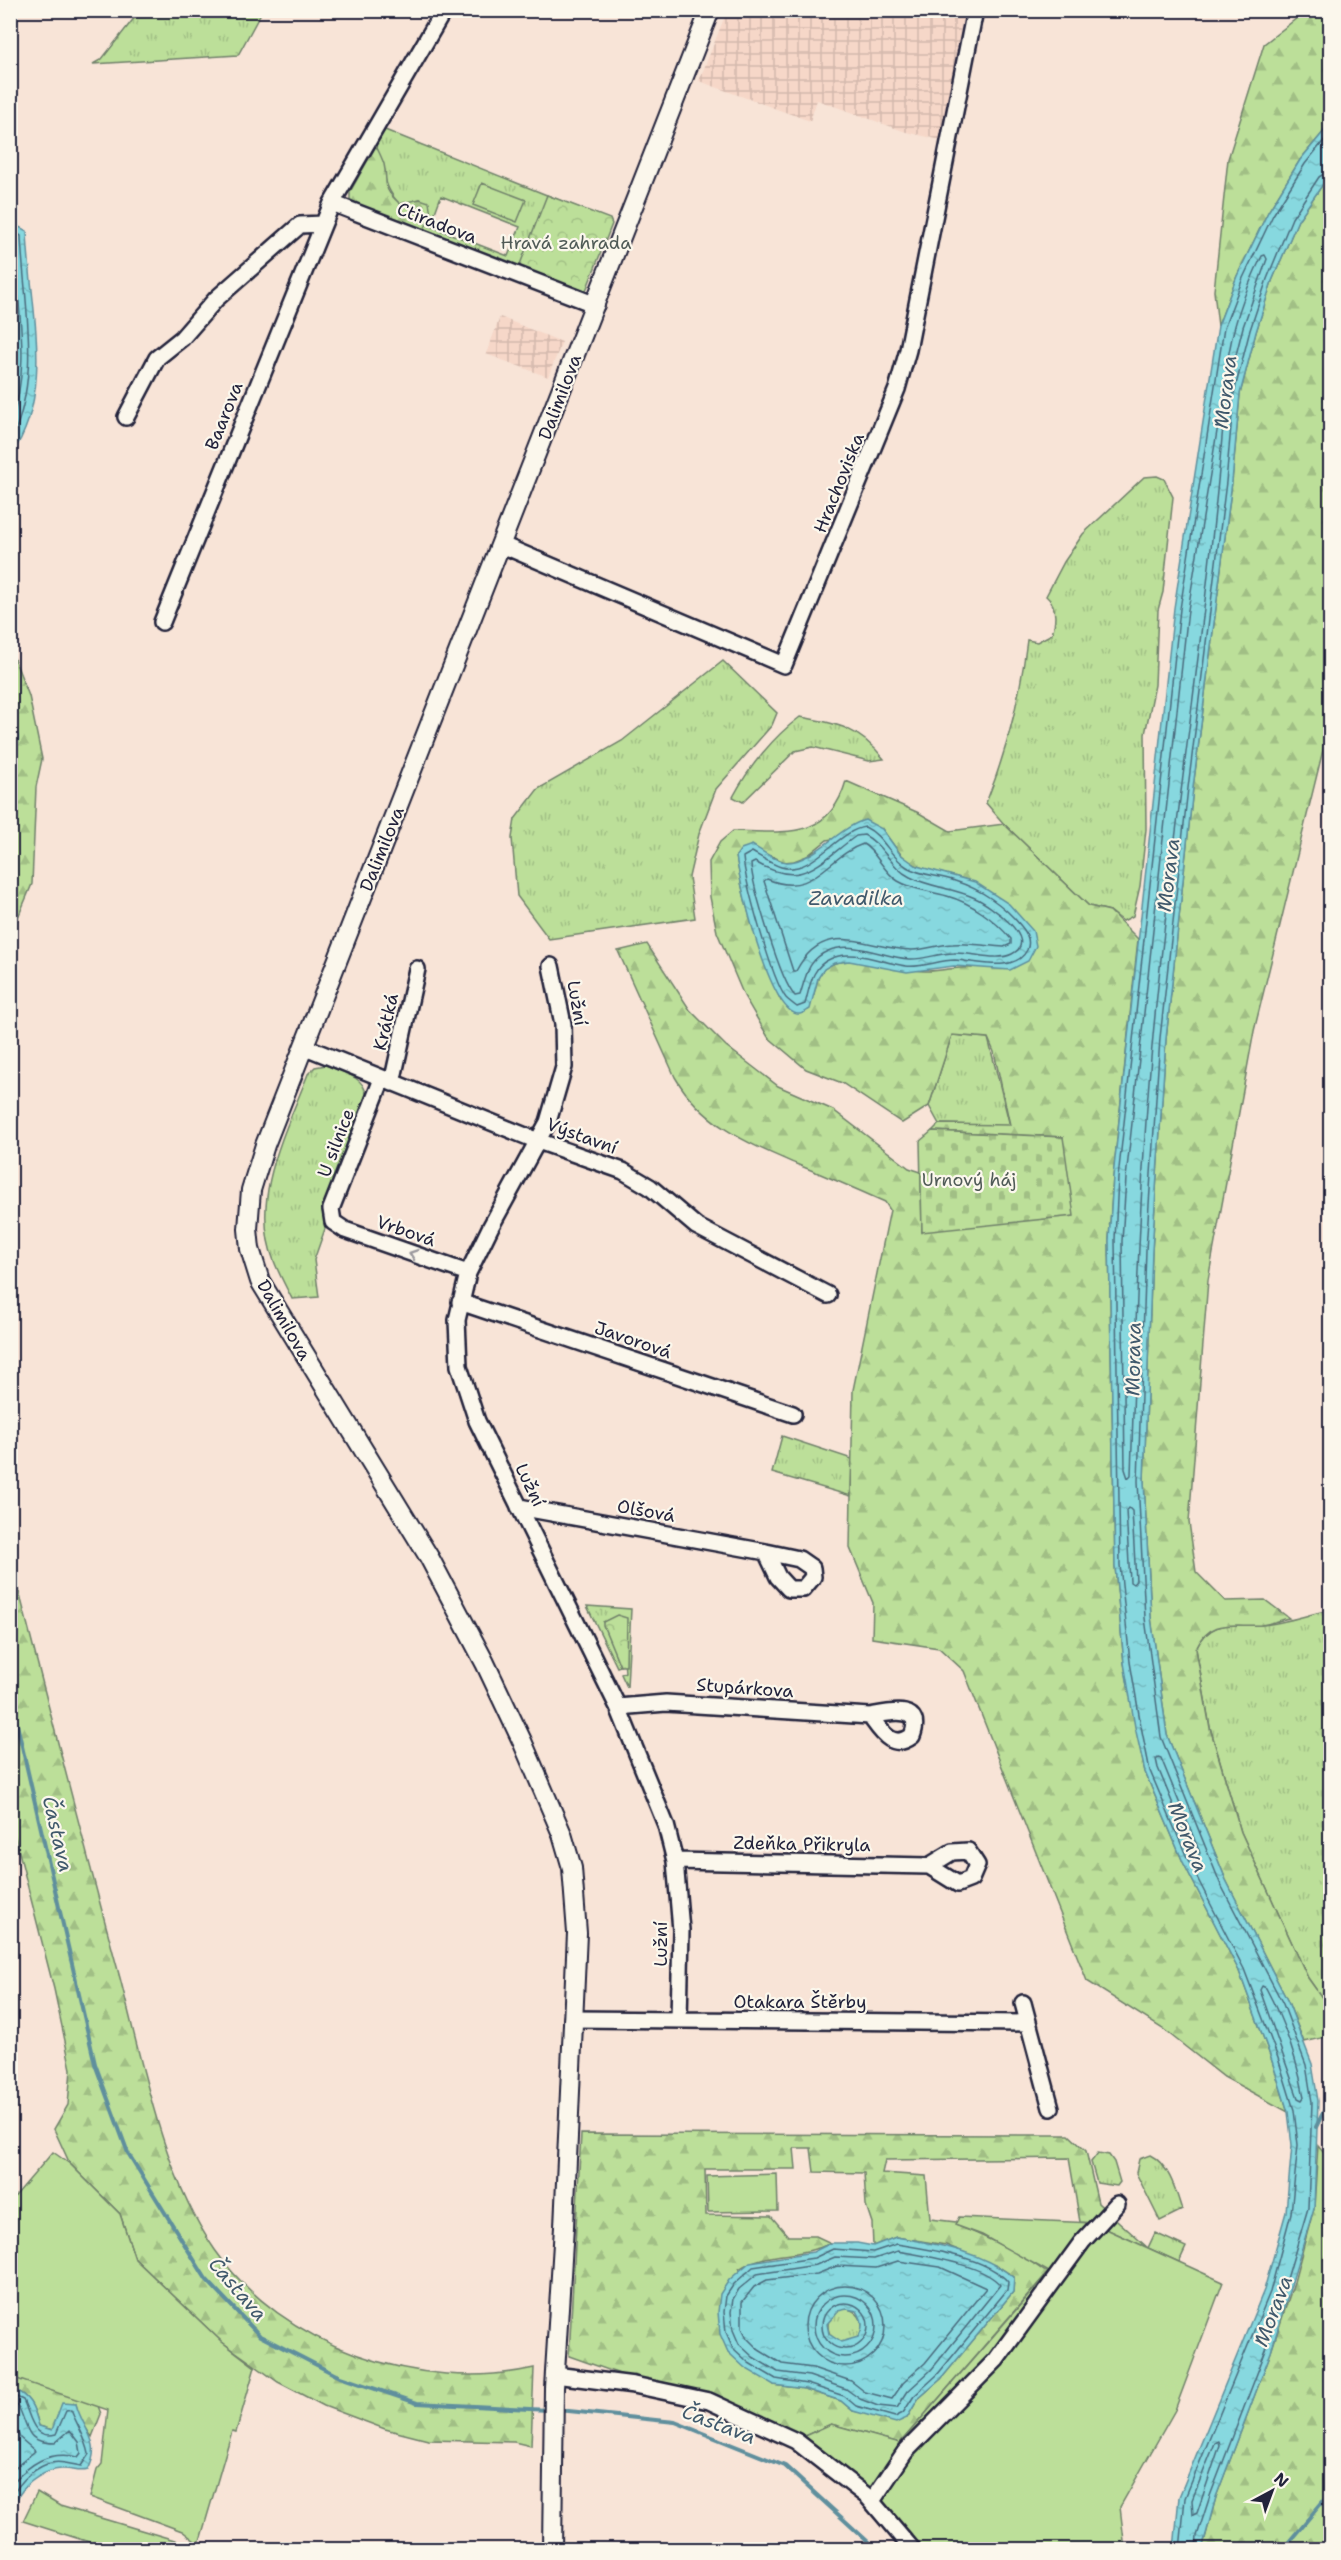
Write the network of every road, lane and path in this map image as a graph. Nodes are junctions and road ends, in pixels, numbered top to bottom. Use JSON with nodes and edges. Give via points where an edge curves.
{"nodes":[{"id":1,"x":444,"y":10,"type":"edge"},
{"id":2,"x":711,"y":10,"type":"edge"},
{"id":3,"x":975,"y":10,"type":"edge"},
{"id":4,"x":332,"y":202,"type":"junction"},
{"id":5,"x":323,"y":225,"type":"junction"},
{"id":6,"x":596,"y":305,"type":"junction"},
{"id":7,"x":126,"y":417,"type":"dead end"},
{"id":8,"x":502,"y":545,"type":"junction"},
{"id":9,"x":162,"y":622,"type":"dead end"},
{"id":10,"x":551,"y":966,"type":"dead end"},
{"id":11,"x":417,"y":969,"type":"dead end"},
{"id":12,"x":303,"y":1046,"type":"junction"},
{"id":13,"x":387,"y":1081,"type":"junction"},
{"id":14,"x":538,"y":1141,"type":"junction"},
{"id":15,"x":333,"y":1222,"type":"joint"},
{"id":16,"x":468,"y":1273,"type":"junction"},
{"id":17,"x":828,"y":1295,"type":"dead end"},
{"id":18,"x":460,"y":1302,"type":"junction"},
{"id":19,"x":793,"y":1414,"type":"dead end"},
{"id":20,"x":519,"y":1507,"type":"junction"},
{"id":21,"x":766,"y":1552,"type":"dead end"},
{"id":22,"x":618,"y":1707,"type":"junction"},
{"id":23,"x":870,"y":1716,"type":"dead end"},
{"id":24,"x":675,"y":1861,"type":"junction"},
{"id":25,"x":928,"y":1866,"type":"dead end"},
{"id":26,"x":1023,"y":2003,"type":"dead end"},
{"id":27,"x":572,"y":2019,"type":"junction"},
{"id":28,"x":680,"y":2020,"type":"junction"},
{"id":29,"x":1028,"y":2023,"type":"junction"},
{"id":30,"x":1051,"y":2108,"type":"dead end"},
{"id":31,"x":1117,"y":2204,"type":"dead end"},
{"id":32,"x":555,"y":2381,"type":"junction"},
{"id":33,"x":872,"y":2501,"type":"junction"},
{"id":34,"x":552,"y":2550,"type":"edge"},
{"id":35,"x":913,"y":2550,"type":"edge"}],
"edges":[{"from":1,"to":4,"type":"street","name":"Baarova"},
{"from":2,"to":6,"type":"main road","name":"Dalimilova"},
{"from":3,"to":8,"type":"street","name":"Hrachoviska","via":[[900,379],[784,665]]},
{"from":4,"to":5,"type":"street","name":"Baarova"},
{"from":4,"to":6,"type":"street","name":"Ctiradova"},
{"from":5,"to":7,"type":"street","via":[[300,225],[216,299],[182,338],[157,358]]},
{"from":5,"to":9,"type":"street","name":"Baarova"},
{"from":6,"to":8,"type":"main road","name":"Dalimilova"},
{"from":8,"to":12,"type":"main road","name":"Dalimilova"},
{"from":10,"to":14,"type":"street","name":"Lužní","via":[[563,1024],[564,1067],[548,1122]]},
{"from":11,"to":13,"type":"street","name":"Krátká"},
{"from":12,"to":13,"type":"street","name":"Výstavní"},
{"from":12,"to":27,"type":"main road","name":"Dalimilova","via":[[252,1190],[248,1239],[255,1269],[268,1298],[412,1528],[485,1663],[535,1771],[571,1860],[577,1912]]},
{"from":13,"to":14,"type":"street","name":"Výstavní"},
{"from":13,"to":15,"type":"street","name":"U silnice","via":[[331,1209]]},
{"from":14,"to":16,"type":"street","name":"Lužní"},
{"from":14,"to":17,"type":"street","name":"Výstavní","via":[[623,1171],[650,1186],[696,1226]]},
{"from":16,"to":15,"type":"street","name":"Vrbová","one_way":true,"via":[[345,1230]]},
{"from":16,"to":18,"type":"street","name":"Lužní"},
{"from":18,"to":19,"type":"street","name":"Javorová"},
{"from":18,"to":20,"type":"street","name":"Lužní","via":[[459,1365],[477,1421]]},
{"from":20,"to":21,"type":"street","name":"Olšová"},
{"from":20,"to":22,"type":"street","name":"Lužní"},
{"from":22,"to":23,"type":"street","name":"Stupárkova","via":[[666,1703]]},
{"from":22,"to":24,"type":"street","name":"Lužní","via":[[652,1785]]},
{"from":24,"to":25,"type":"street","name":"Zdeňka Přikryla"},
{"from":24,"to":28,"type":"street","name":"Lužní","via":[[681,1929]]},
{"from":26,"to":29,"type":"street"},
{"from":27,"to":28,"type":"street","name":"Otakara Štěrby"},
{"from":27,"to":32,"type":"main road","name":"Dalimilova"},
{"from":28,"to":29,"type":"street","name":"Otakara Štěrby"},
{"from":29,"to":30,"type":"street"},
{"from":31,"to":33,"type":"street","via":[[1082,2242],[996,2360],[905,2452]]},
{"from":32,"to":33,"type":"street","via":[[634,2385],[709,2402],[796,2441]]},
{"from":32,"to":34,"type":"main road","name":"Dalimilova"},
{"from":33,"to":35,"type":"street"}]}
